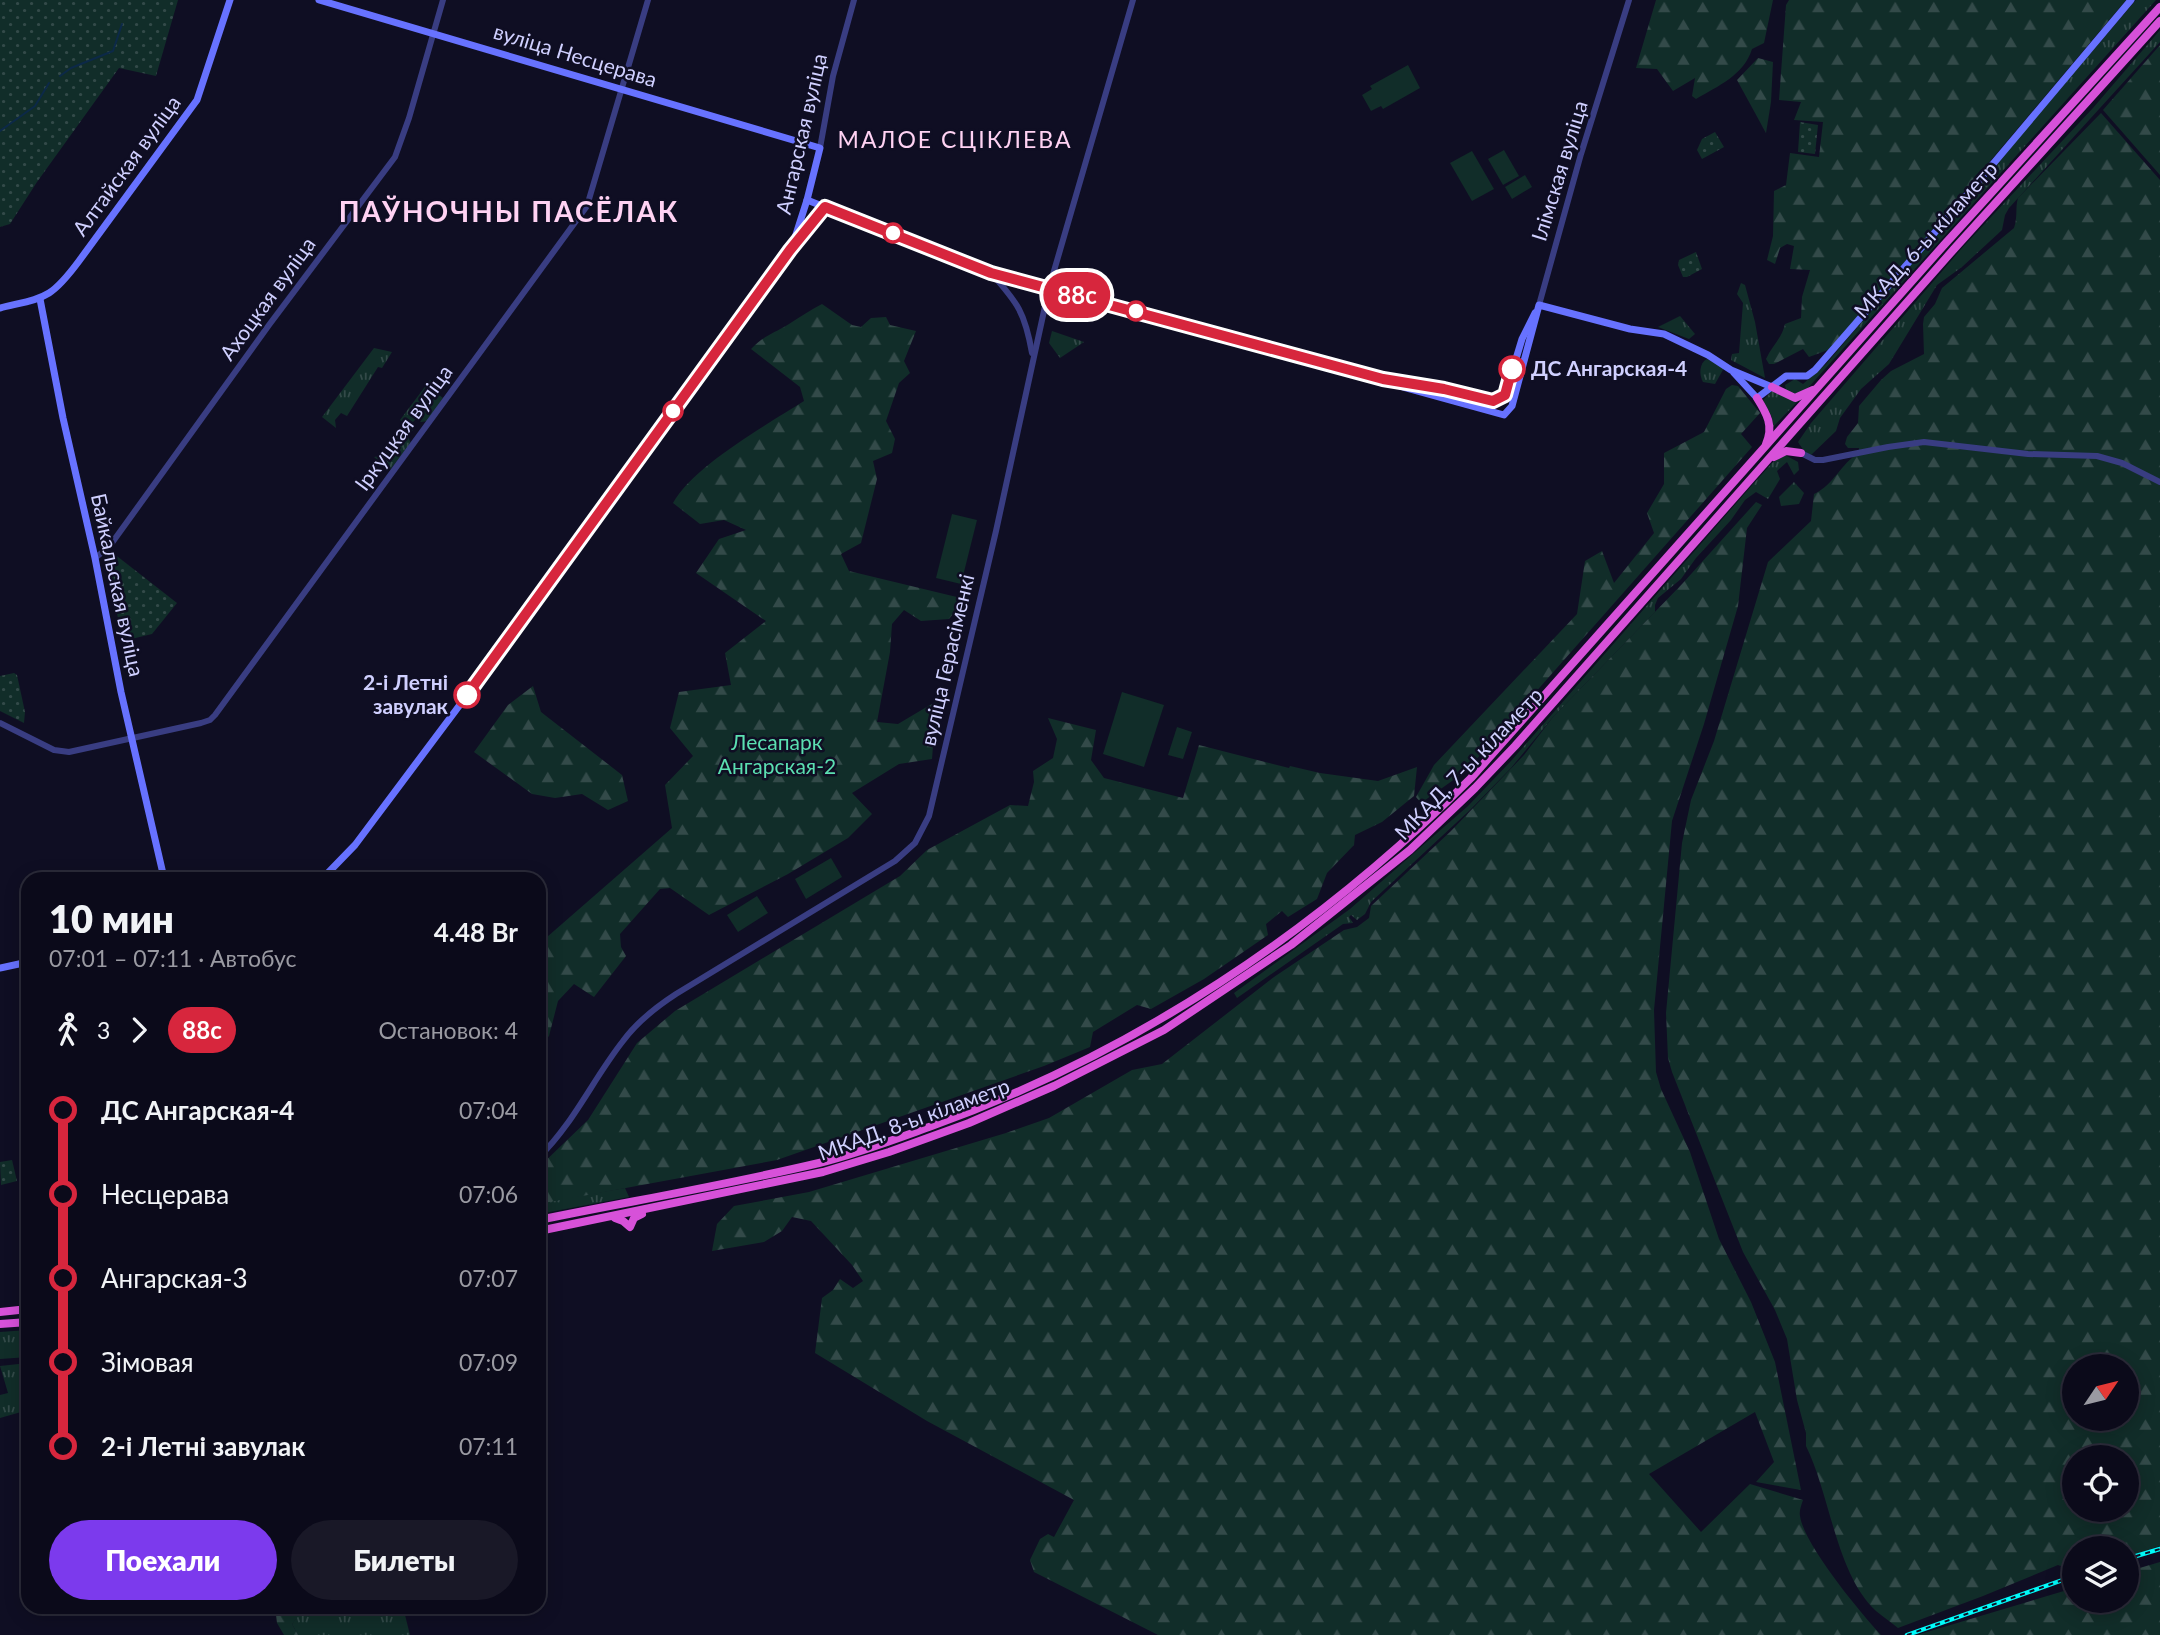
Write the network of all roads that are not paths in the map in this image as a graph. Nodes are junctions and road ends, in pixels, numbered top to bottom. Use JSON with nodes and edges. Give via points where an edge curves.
{"nodes":[{"id":1,"x":230,"y":0,"type":"edge"},
{"id":2,"x":319,"y":0,"type":"edge"},
{"id":3,"x":443,"y":0,"type":"edge"},
{"id":4,"x":648,"y":0,"type":"edge"},
{"id":5,"x":855,"y":0,"type":"edge"},
{"id":6,"x":1133,"y":0,"type":"edge"},
{"id":7,"x":1629,"y":0,"type":"edge"},
{"id":8,"x":2131,"y":0,"type":"edge"},
{"id":9,"x":2160,"y":7,"type":"edge"},
{"id":10,"x":2160,"y":21,"type":"edge"},
{"id":11,"x":432,"y":32,"type":"junction"},
{"id":12,"x":622,"y":89,"type":"junction"},
{"id":13,"x":820,"y":148,"type":"junction"},
{"id":14,"x":807,"y":200,"type":"junction"},
{"id":15,"x":825,"y":207,"type":"junction"},
{"id":16,"x":790,"y":250,"type":"junction"},
{"id":17,"x":991,"y":273,"type":"junction"},
{"id":18,"x":1049,"y":288,"type":"junction"},
{"id":19,"x":40,"y":299,"type":"junction"},
{"id":20,"x":0,"y":307,"type":"edge"},
{"id":21,"x":1538,"y":308,"type":"junction"},
{"id":22,"x":1522,"y":353,"type":"junction"},
{"id":23,"x":1033,"y":360,"type":"junction"},
{"id":24,"x":1731,"y":370,"type":"junction"},
{"id":25,"x":1383,"y":379,"type":"junction"},
{"id":26,"x":1824,"y":382,"type":"junction"},
{"id":27,"x":1772,"y":387,"type":"junction"},
{"id":28,"x":1444,"y":389,"type":"junction"},
{"id":29,"x":1440,"y":398,"type":"junction"},
{"id":30,"x":1757,"y":398,"type":"junction"},
{"id":31,"x":1493,"y":401,"type":"junction"},
{"id":32,"x":1490,"y":411,"type":"junction"},
{"id":33,"x":1799,"y":425,"type":"junction"},
{"id":34,"x":1761,"y":453,"type":"junction"},
{"id":35,"x":1801,"y":453,"type":"junction"},
{"id":36,"x":1765,"y":461,"type":"junction"},
{"id":37,"x":2160,"y":482,"type":"edge"},
{"id":38,"x":1720,"y":498,"type":"joint"},
{"id":39,"x":1727,"y":505,"type":"joint"},
{"id":40,"x":95,"y":558,"type":"junction"},
{"id":41,"x":0,"y":723,"type":"edge"},
{"id":42,"x":132,"y":739,"type":"junction"},
{"id":43,"x":163,"y":872,"type":"edge"},
{"id":44,"x":329,"y":872,"type":"edge"},
{"id":45,"x":21,"y":964,"type":"edge"},
{"id":46,"x":0,"y":968,"type":"edge"},
{"id":47,"x":1162,"y":1026,"type":"junction"},
{"id":48,"x":546,"y":1150,"type":"edge"},
{"id":49,"x":546,"y":1219,"type":"edge"},
{"id":50,"x":546,"y":1230,"type":"edge"},
{"id":51,"x":21,"y":1310,"type":"edge"},
{"id":52,"x":0,"y":1312,"type":"edge"},
{"id":53,"x":21,"y":1322,"type":"edge"},
{"id":54,"x":0,"y":1324,"type":"edge"}],
"edges":[{"from":1,"to":19,"type":"main road","name":"Алтайская вуліца","via":[[197,100],[68,276]]},
{"from":2,"to":11,"type":"main road","name":"вуліца Несцерава"},
{"from":3,"to":11,"type":"street","name":"Ахоцкая вуліца"},
{"from":4,"to":12,"type":"street","name":"Іркуцкая вуліца"},
{"from":5,"to":13,"type":"street","name":"Ангарская вуліца","via":[[832,76]]},
{"from":6,"to":18,"type":"street","name":"вуліца Герасіменкі"},
{"from":7,"to":21,"type":"street","name":"Ілімская вуліца"},
{"from":8,"to":27,"type":"main road","via":[[1823,362],[1809,375],[1786,376]]},
{"from":9,"to":26,"type":"highway","name":"МКАД, 6-ы кіламетр"},
{"from":10,"to":33,"type":"highway","name":"МКАД, 6-ы кіламетр"},
{"from":11,"to":12,"type":"main road","name":"вуліца Несцерава"},
{"from":11,"to":40,"type":"street","name":"Ахоцкая вуліца","via":[[395,157],[118,537]]},
{"from":12,"to":13,"type":"main road","name":"вуліца Несцерава"},
{"from":12,"to":42,"type":"street","name":"Іркуцкая вуліца","via":[[587,206],[251,667],[210,720]]},
{"from":13,"to":14,"type":"main road","name":"Ангарская вуліца"},
{"from":14,"to":15,"type":"main road"},
{"from":14,"to":16,"type":"main road","name":"Ангарская вуліца"},
{"from":15,"to":16,"type":"main road"},
{"from":15,"to":17,"type":"main road"},
{"from":16,"to":44,"type":"main road","name":"Ангарская вуліца","via":[[471,690],[355,845]]},
{"from":17,"to":18,"type":"main road"},
{"from":17,"to":23,"type":"street","via":[[1021,310]]},
{"from":18,"to":23,"type":"street","name":"вуліца Герасіменкі"},
{"from":18,"to":25,"type":"main road"},
{"from":19,"to":20,"type":"main road","name":"Алтайская вуліца"},
{"from":19,"to":40,"type":"main road","name":"Байкальская вуліца"},
{"from":21,"to":22,"type":"main road","name":"Ілімская вуліца"},
{"from":21,"to":24,"type":"main road","via":[[1664,334]]},
{"from":22,"to":31,"type":"main road","via":[[1505,395]]},
{"from":22,"to":32,"type":"main road","via":[[1510,410],[1504,415]]},
{"from":23,"to":48,"type":"street","name":"вуліца Герасіменкі","via":[[949,737],[922,832],[895,861],[646,1016],[617,1048],[563,1132]]},
{"from":24,"to":27,"type":"main road"},
{"from":24,"to":30,"type":"main road"},
{"from":25,"to":28,"type":"main road"},
{"from":25,"to":29,"type":"main road"},
{"from":26,"to":27,"type":"highway","via":[[1795,398]]},
{"from":26,"to":34,"type":"highway","name":"МКАД, 6-ы кіламетр"},
{"from":27,"to":30,"type":"main road"},
{"from":28,"to":29,"type":"main road","via":[[1438,391]]},
{"from":28,"to":31,"type":"main road"},
{"from":29,"to":32,"type":"main road"},
{"from":30,"to":34,"type":"highway","via":[[1770,422]]},
{"from":31,"to":32,"type":"main road","via":[[1497,408]]},
{"from":33,"to":35,"type":"highway","via":[[1793,439]]},
{"from":33,"to":36,"type":"highway","name":"МКАД, 6-ы кіламетр"},
{"from":34,"to":38,"type":"highway","name":"МКАД, 6-ы кіламетр"},
{"from":35,"to":36,"type":"highway","via":[[1780,453]]},
{"from":35,"to":37,"type":"street","via":[[1823,460],[1924,442],[2028,454],[2084,454],[2122,463]]},
{"from":36,"to":39,"type":"highway","name":"МКАД, 6-ы кіламетр"},
{"from":38,"to":47,"type":"highway","name":"МКАД, 7-ы кіламетр","via":[[1440,809],[1347,890]]},
{"from":39,"to":47,"type":"highway","name":"МКАД, 7-ы кіламетр","via":[[1516,746],[1436,827],[1292,946]]},
{"from":40,"to":42,"type":"main road","name":"Байкальская вуліца"},
{"from":41,"to":42,"type":"street","name":"Іркуцкая вуліца","via":[[62,752]]},
{"from":42,"to":43,"type":"main road","name":"Байкальская вуліца"},
{"from":45,"to":46,"type":"main road"},
{"from":47,"to":49,"type":"highway","name":"МКАД, 8-ы кіламетр","via":[[964,1115],[885,1143],[820,1163]]},
{"from":47,"to":50,"type":"highway","name":"МКАД, 8-ы кіламетр","via":[[1054,1086],[889,1152],[823,1172],[662,1207],[638,1215],[630,1227],[620,1219],[608,1218]]},
{"from":51,"to":52,"type":"highway"},
{"from":53,"to":54,"type":"highway"}]}
